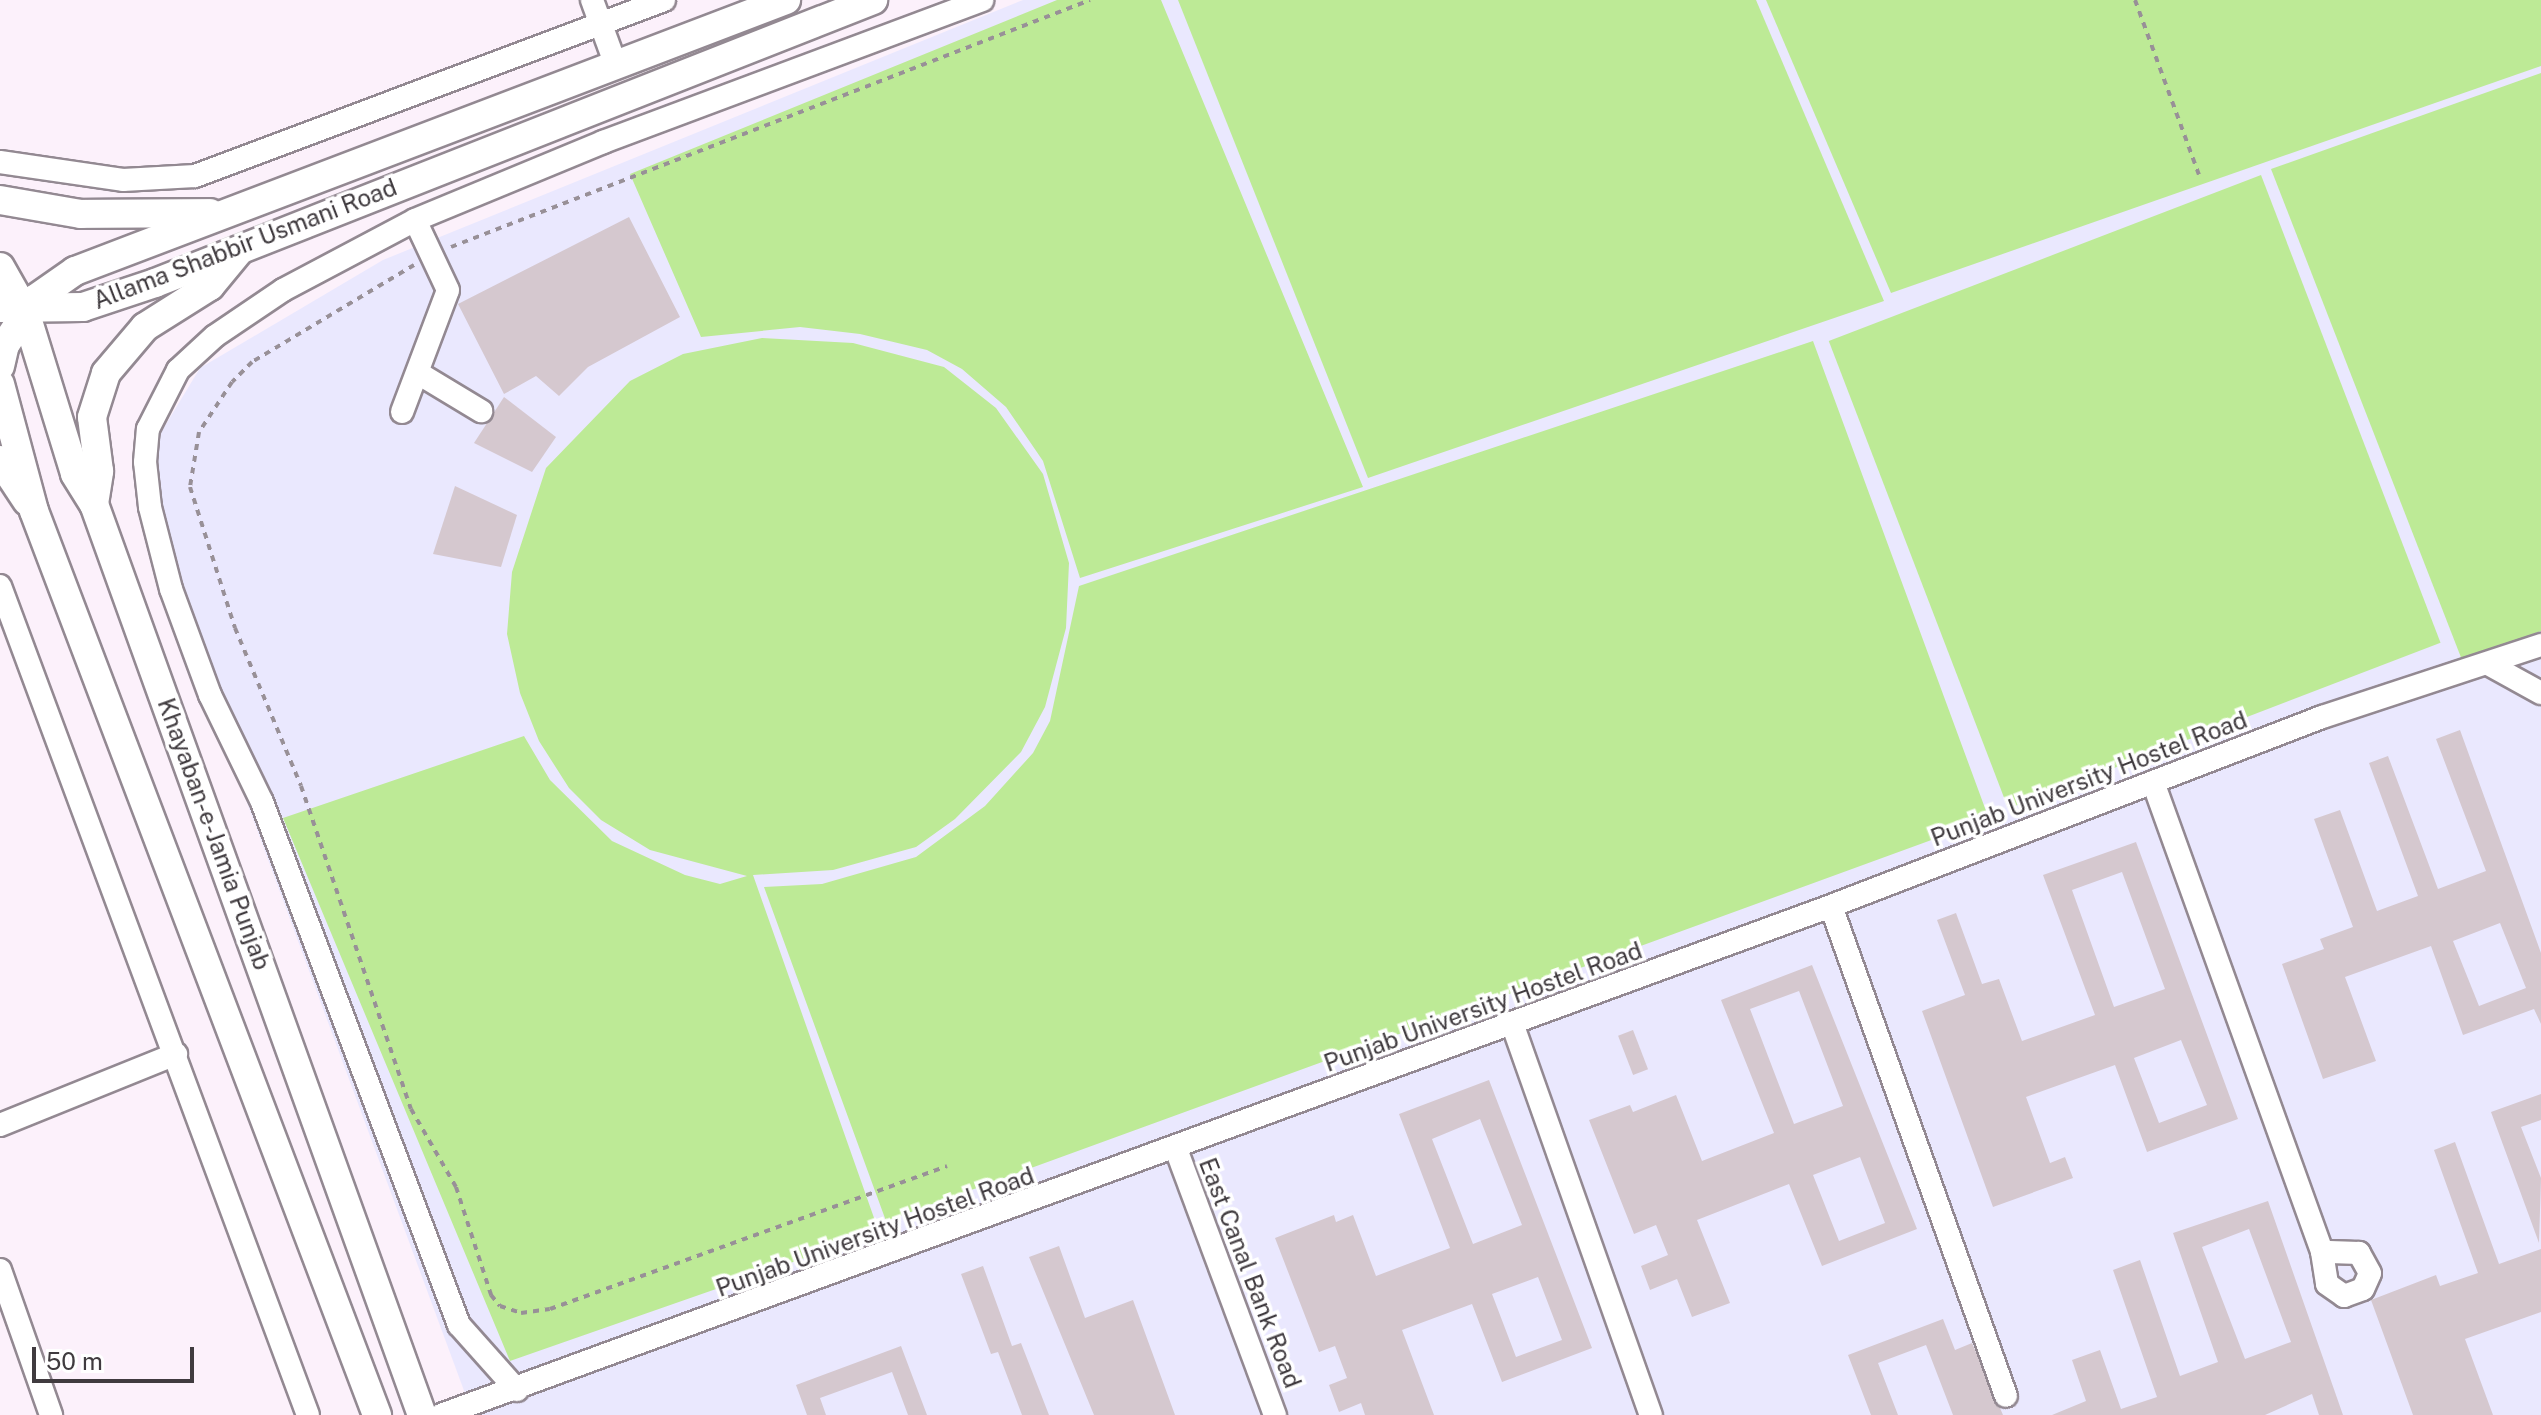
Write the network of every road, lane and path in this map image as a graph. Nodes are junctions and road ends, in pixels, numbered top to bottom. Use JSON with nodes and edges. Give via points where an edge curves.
{"nodes":[{"id":1,"x":592,"y":0,"type":"edge"},
{"id":2,"x":664,"y":0,"type":"edge"},
{"id":3,"x":786,"y":0,"type":"edge"},
{"id":4,"x":873,"y":0,"type":"edge"},
{"id":5,"x":982,"y":0,"type":"edge"},
{"id":6,"x":1090,"y":0,"type":"edge"},
{"id":7,"x":2135,"y":0,"type":"edge"},
{"id":8,"x":602,"y":23,"type":"junction"},
{"id":9,"x":615,"y":63,"type":"junction"},
{"id":10,"x":0,"y":162,"type":"edge"},
{"id":11,"x":2199,"y":175,"type":"dead end"},
{"id":12,"x":0,"y":200,"type":"edge"},
{"id":13,"x":222,"y":213,"type":"junction"},
{"id":14,"x":415,"y":220,"type":"junction"},
{"id":15,"x":245,"y":244,"type":"junction"},
{"id":16,"x":434,"y":253,"type":"junction"},
{"id":17,"x":0,"y":267,"type":"edge"},
{"id":18,"x":13,"y":310,"type":"edge"},
{"id":19,"x":0,"y":366,"type":"edge"},
{"id":20,"x":418,"y":373,"type":"junction"},
{"id":21,"x":0,"y":384,"type":"edge"},
{"id":22,"x":481,"y":411,"type":"dead end"},
{"id":23,"x":402,"y":412,"type":"dead end"},
{"id":24,"x":0,"y":460,"type":"edge"},
{"id":25,"x":94,"y":504,"type":"junction"},
{"id":26,"x":34,"y":511,"type":"junction"},
{"id":27,"x":0,"y":586,"type":"edge"},
{"id":28,"x":2541,"y":645,"type":"edge"},
{"id":29,"x":2490,"y":665,"type":"junction"},
{"id":30,"x":2541,"y":693,"type":"edge"},
{"id":31,"x":2153,"y":782,"type":"junction"},
{"id":32,"x":1831,"y":906,"type":"junction"},
{"id":33,"x":1512,"y":1023,"type":"junction"},
{"id":34,"x":176,"y":1054,"type":"junction"},
{"id":35,"x":0,"y":1125,"type":"edge"},
{"id":36,"x":1176,"y":1149,"type":"junction"},
{"id":37,"x":947,"y":1166,"type":"dead end"},
{"id":38,"x":2322,"y":1252,"type":"dead end"},
{"id":39,"x":0,"y":1270,"type":"edge"},
{"id":40,"x":517,"y":1390,"type":"junction"},
{"id":41,"x":2006,"y":1396,"type":"dead end"},
{"id":42,"x":51,"y":1415,"type":"edge"},
{"id":43,"x":308,"y":1415,"type":"edge"},
{"id":44,"x":377,"y":1415,"type":"edge"},
{"id":45,"x":422,"y":1415,"type":"edge"},
{"id":46,"x":441,"y":1415,"type":"edge"},
{"id":47,"x":1275,"y":1415,"type":"edge"},
{"id":48,"x":1651,"y":1415,"type":"edge"}],
"edges":[{"from":1,"to":8,"type":"street"},
{"from":2,"to":8,"type":"street"},
{"from":3,"to":9,"type":"main road","name":"Allama Shabbir Usmani Road"},
{"from":4,"to":15,"type":"main road","name":"Allama Shabbir Usmani Road"},
{"from":5,"to":14,"type":"street","via":[[603,142]]},
{"from":6,"to":16,"type":"path"},
{"from":7,"to":11,"type":"path"},
{"from":8,"to":9,"type":"street"},
{"from":8,"to":10,"type":"street","via":[[195,176],[123,180]]},
{"from":9,"to":13,"type":"main road","name":"Allama Shabbir Usmani Road"},
{"from":12,"to":13,"type":"main road","via":[[97,215]]},
{"from":13,"to":18,"type":"main road","name":"Allama Shabbir Usmani Road","via":[[75,271]]},
{"from":14,"to":16,"type":"street"},
{"from":14,"to":40,"type":"street","via":[[283,290],[215,336],[178,370],[162,394],[148,429],[145,462],[171,589],[210,695],[262,802],[459,1325]]},
{"from":15,"to":18,"type":"main road","name":"Allama Shabbir Usmani Road","via":[[83,307]]},
{"from":15,"to":25,"type":"main road","via":[[210,286],[145,327],[106,373],[92,417],[99,471]]},
{"from":16,"to":20,"type":"street","via":[[448,290]]},
{"from":16,"to":37,"type":"path","via":[[252,362],[199,432],[190,487],[235,628],[301,786],[411,1109],[456,1187],[491,1295],[500,1306],[521,1313],[550,1309]]},
{"from":17,"to":18,"type":"main road","name":"Khayaban-e-Jamia Punjab"},
{"from":18,"to":19,"type":"main road"},
{"from":18,"to":25,"type":"main road","name":"Khayaban-e-Jamia Punjab","via":[[75,474]]},
{"from":20,"to":22,"type":"street"},
{"from":20,"to":23,"type":"street"},
{"from":21,"to":26,"type":"main road"},
{"from":24,"to":26,"type":"main road"},
{"from":25,"to":45,"type":"main road","name":"Khayaban-e-Jamia Punjab"},
{"from":26,"to":44,"type":"main road"},
{"from":27,"to":34,"type":"street"},
{"from":28,"to":29,"type":"street","name":"Punjab University Hostel Road"},
{"from":29,"to":30,"type":"street"},
{"from":29,"to":31,"type":"street","name":"Punjab University Hostel Road","via":[[2322,717]]},
{"from":31,"to":32,"type":"street","name":"Punjab University Hostel Road"},
{"from":31,"to":38,"type":"street"},
{"from":32,"to":33,"type":"street","name":"Punjab University Hostel Road"},
{"from":32,"to":41,"type":"street"},
{"from":33,"to":36,"type":"street","name":"Punjab University Hostel Road"},
{"from":33,"to":48,"type":"street"},
{"from":34,"to":35,"type":"street"},
{"from":34,"to":43,"type":"street"},
{"from":36,"to":40,"type":"street","name":"Punjab University Hostel Road"},
{"from":36,"to":47,"type":"street","name":"East Canal Bank Road"},
{"from":39,"to":42,"type":"street"},
{"from":40,"to":46,"type":"street","name":"Punjab University Hostel Road"}]}
